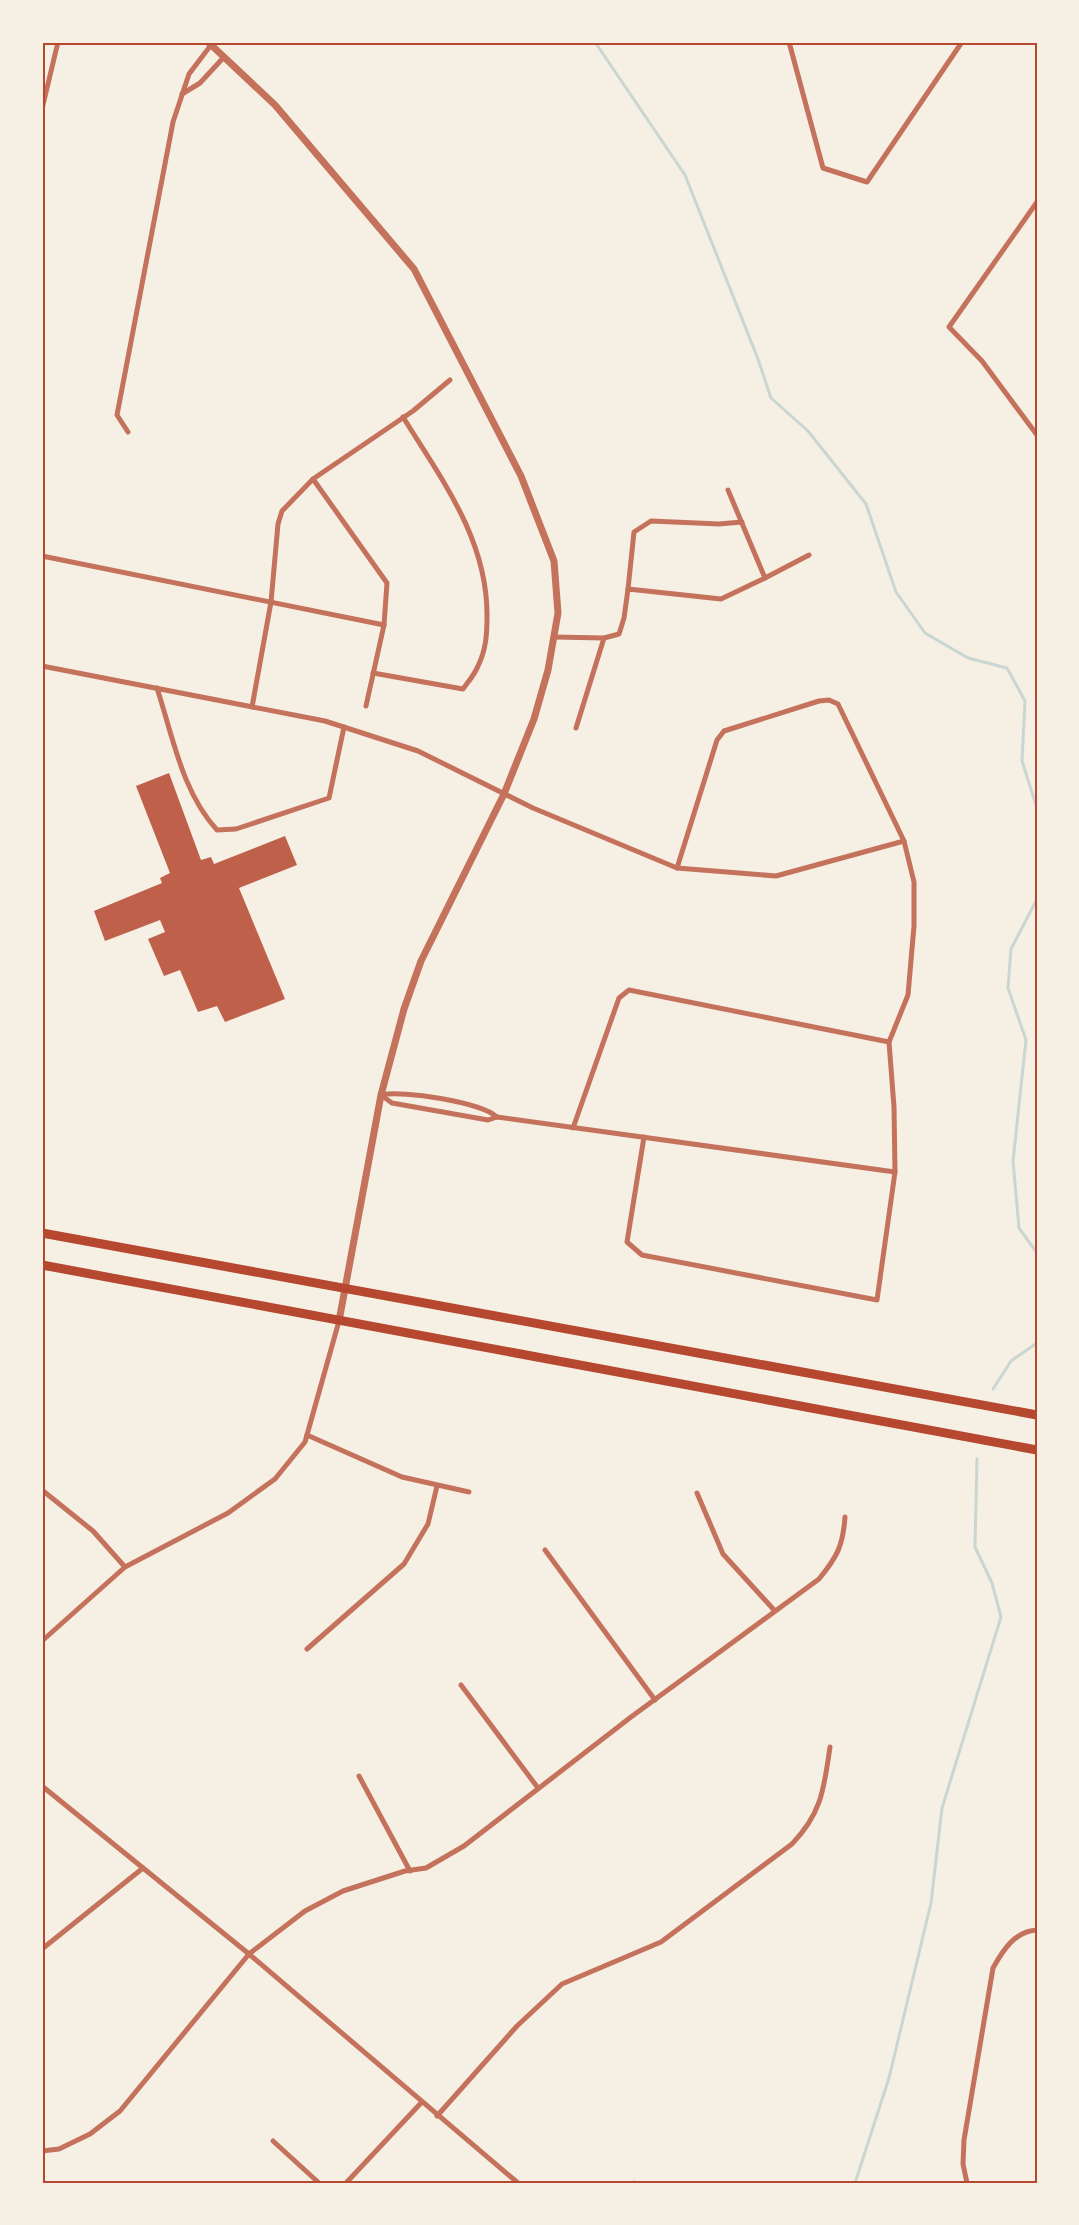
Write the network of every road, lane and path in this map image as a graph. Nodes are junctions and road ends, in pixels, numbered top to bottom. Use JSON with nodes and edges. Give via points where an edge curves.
{"nodes":[{"id":1,"x":58,"y":42,"type":"edge"},
{"id":2,"x":789,"y":42,"type":"edge"},
{"id":3,"x":962,"y":42,"type":"edge"},
{"id":4,"x":209,"y":44,"type":"edge"},
{"id":5,"x":224,"y":57,"type":"junction"},
{"id":6,"x":182,"y":94,"type":"junction"},
{"id":7,"x":42,"y":109,"type":"edge"},
{"id":8,"x":1037,"y":202,"type":"edge"},
{"id":9,"x":450,"y":380,"type":"dead end"},
{"id":10,"x":403,"y":417,"type":"junction"},
{"id":11,"x":128,"y":432,"type":"dead end"},
{"id":12,"x":1037,"y":435,"type":"edge"},
{"id":13,"x":313,"y":479,"type":"junction"},
{"id":14,"x":728,"y":490,"type":"dead end"},
{"id":15,"x":742,"y":522,"type":"junction"},
{"id":16,"x":809,"y":555,"type":"dead end"},
{"id":17,"x":42,"y":556,"type":"edge"},
{"id":18,"x":765,"y":578,"type":"junction"},
{"id":19,"x":628,"y":589,"type":"junction"},
{"id":20,"x":271,"y":602,"type":"junction"},
{"id":21,"x":384,"y":625,"type":"junction"},
{"id":22,"x":554,"y":637,"type":"junction"},
{"id":23,"x":604,"y":638,"type":"junction"},
{"id":24,"x":42,"y":666,"type":"edge"},
{"id":25,"x":373,"y":673,"type":"junction"},
{"id":26,"x":157,"y":688,"type":"junction"},
{"id":27,"x":366,"y":706,"type":"dead end"},
{"id":28,"x":252,"y":707,"type":"junction"},
{"id":29,"x":344,"y":727,"type":"junction"},
{"id":30,"x":576,"y":728,"type":"dead end"},
{"id":31,"x":504,"y":794,"type":"junction"},
{"id":32,"x":904,"y":841,"type":"junction"},
{"id":33,"x":677,"y":868,"type":"junction"},
{"id":34,"x":889,"y":1042,"type":"junction"},
{"id":35,"x":381,"y":1095,"type":"junction"},
{"id":36,"x":496,"y":1117,"type":"junction"},
{"id":37,"x":573,"y":1128,"type":"junction"},
{"id":38,"x":644,"y":1137,"type":"junction"},
{"id":39,"x":895,"y":1172,"type":"junction"},
{"id":40,"x":42,"y":1233,"type":"edge"},
{"id":41,"x":42,"y":1265,"type":"edge"},
{"id":42,"x":344,"y":1288,"type":"junction"},
{"id":43,"x":339,"y":1321,"type":"junction"},
{"id":44,"x":1037,"y":1415,"type":"edge"},
{"id":45,"x":307,"y":1435,"type":"junction"},
{"id":46,"x":1037,"y":1450,"type":"edge"},
{"id":47,"x":437,"y":1486,"type":"junction"},
{"id":48,"x":42,"y":1490,"type":"edge"},
{"id":49,"x":470,"y":1492,"type":"dead end"},
{"id":50,"x":697,"y":1493,"type":"dead end"},
{"id":51,"x":845,"y":1517,"type":"dead end"},
{"id":52,"x":545,"y":1550,"type":"dead end"},
{"id":53,"x":125,"y":1568,"type":"junction"},
{"id":54,"x":775,"y":1611,"type":"junction"},
{"id":55,"x":42,"y":1641,"type":"edge"},
{"id":56,"x":307,"y":1648,"type":"dead end"},
{"id":57,"x":461,"y":1685,"type":"dead end"},
{"id":58,"x":655,"y":1700,"type":"junction"},
{"id":59,"x":830,"y":1747,"type":"dead end"},
{"id":60,"x":359,"y":1776,"type":"dead end"},
{"id":61,"x":42,"y":1786,"type":"edge"},
{"id":62,"x":538,"y":1788,"type":"junction"},
{"id":63,"x":143,"y":1868,"type":"junction"},
{"id":64,"x":410,"y":1870,"type":"junction"},
{"id":65,"x":1037,"y":1930,"type":"edge"},
{"id":66,"x":42,"y":1949,"type":"edge"},
{"id":67,"x":249,"y":1954,"type":"junction"},
{"id":68,"x":422,"y":2103,"type":"junction"},
{"id":69,"x":437,"y":2116,"type":"junction"},
{"id":70,"x":273,"y":2141,"type":"dead end"},
{"id":71,"x":42,"y":2151,"type":"edge"},
{"id":72,"x":319,"y":2183,"type":"edge"},
{"id":73,"x":346,"y":2183,"type":"edge"},
{"id":74,"x":518,"y":2183,"type":"edge"},
{"id":75,"x":967,"y":2183,"type":"edge"}],
"edges":[{"from":1,"to":7,"type":"street"},
{"from":2,"to":3,"type":"street","via":[[823,168],[867,182]]},
{"from":4,"to":5,"type":"street"},
{"from":4,"to":6,"type":"street","via":[[189,74]]},
{"from":5,"to":6,"type":"street","via":[[200,83]]},
{"from":5,"to":22,"type":"street","via":[[275,105],[414,269],[521,476],[554,561],[558,613]]},
{"from":6,"to":11,"type":"street","via":[[172,122],[117,415]]},
{"from":8,"to":12,"type":"street","via":[[949,327],[982,361]]},
{"from":9,"to":10,"type":"street"},
{"from":10,"to":13,"type":"street"},
{"from":10,"to":25,"type":"street","via":[[459,508],[480,557],[487,592],[487,642],[478,667],[463,689]]},
{"from":13,"to":20,"type":"street","via":[[282,511]]},
{"from":13,"to":21,"type":"street","via":[[387,583]]},
{"from":14,"to":15,"type":"street"},
{"from":15,"to":18,"type":"street"},
{"from":15,"to":19,"type":"street","via":[[651,520],[634,532]]},
{"from":16,"to":18,"type":"street"},
{"from":17,"to":20,"type":"street"},
{"from":18,"to":19,"type":"street","via":[[721,599]]},
{"from":19,"to":23,"type":"street","via":[[618,633]]},
{"from":20,"to":21,"type":"street"},
{"from":20,"to":28,"type":"street"},
{"from":21,"to":25,"type":"street"},
{"from":22,"to":23,"type":"street"},
{"from":22,"to":31,"type":"street","via":[[535,714]]},
{"from":23,"to":30,"type":"street"},
{"from":24,"to":26,"type":"street"},
{"from":25,"to":27,"type":"street"},
{"from":26,"to":28,"type":"street"},
{"from":26,"to":29,"type":"street","via":[[191,795],[217,830],[236,829],[329,798]]},
{"from":28,"to":29,"type":"street"},
{"from":29,"to":31,"type":"street","via":[[418,751]]},
{"from":31,"to":33,"type":"street"},
{"from":31,"to":35,"type":"street","via":[[421,961]]},
{"from":32,"to":33,"type":"street","via":[[776,876]]},
{"from":32,"to":33,"type":"street","via":[[838,704],[819,701],[724,731],[717,740]]},
{"from":32,"to":34,"type":"street","via":[[914,882],[912,955],[908,995]]},
{"from":34,"to":37,"type":"street","via":[[629,990],[619,998]]},
{"from":34,"to":39,"type":"street"},
{"from":35,"to":36,"type":"street","via":[[392,1103],[488,1120]]},
{"from":35,"to":36,"type":"street","via":[[394,1092],[466,1104],[490,1111]]},
{"from":35,"to":42,"type":"street"},
{"from":36,"to":37,"type":"street"},
{"from":37,"to":38,"type":"street"},
{"from":38,"to":39,"type":"street"},
{"from":38,"to":39,"type":"street","via":[[627,1242],[642,1255],[877,1300]]},
{"from":40,"to":42,"type":"highway"},
{"from":41,"to":43,"type":"highway"},
{"from":42,"to":43,"type":"street"},
{"from":42,"to":44,"type":"highway"},
{"from":43,"to":45,"type":"street"},
{"from":43,"to":46,"type":"highway"},
{"from":45,"to":47,"type":"street","via":[[402,1478]]},
{"from":45,"to":53,"type":"street","via":[[275,1479],[228,1513]]},
{"from":47,"to":49,"type":"street"},
{"from":47,"to":56,"type":"street","via":[[428,1524],[404,1564]]},
{"from":48,"to":53,"type":"street","via":[[93,1531]]},
{"from":50,"to":54,"type":"street","via":[[723,1554]]},
{"from":51,"to":54,"type":"street","via":[[843,1542],[835,1558],[819,1579]]},
{"from":52,"to":58,"type":"street"},
{"from":53,"to":55,"type":"street"},
{"from":54,"to":58,"type":"street"},
{"from":57,"to":62,"type":"street"},
{"from":58,"to":62,"type":"street"},
{"from":59,"to":69,"type":"street","via":[[816,1814],[792,1844],[661,1942],[562,1984],[517,2026]]},
{"from":60,"to":64,"type":"street"},
{"from":61,"to":63,"type":"street"},
{"from":62,"to":64,"type":"street","via":[[464,1846],[426,1868]]},
{"from":63,"to":66,"type":"street"},
{"from":63,"to":67,"type":"street"},
{"from":64,"to":67,"type":"street","via":[[343,1892],[305,1911]]},
{"from":65,"to":75,"type":"street","via":[[1019,1935],[1004,1948],[993,1968],[964,2140]]},
{"from":67,"to":68,"type":"street"},
{"from":67,"to":71,"type":"street","via":[[120,2111],[90,2134],[59,2149]]},
{"from":68,"to":69,"type":"street"},
{"from":68,"to":73,"type":"street"},
{"from":69,"to":74,"type":"street"},
{"from":70,"to":72,"type":"street"}]}
